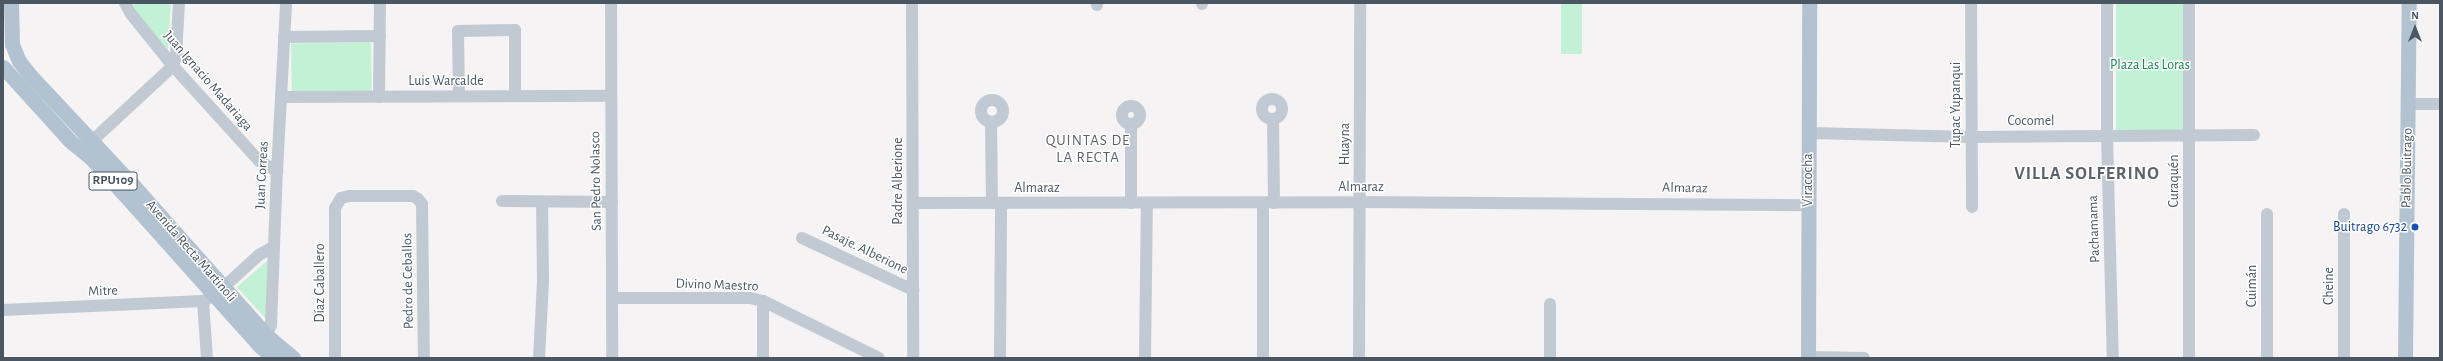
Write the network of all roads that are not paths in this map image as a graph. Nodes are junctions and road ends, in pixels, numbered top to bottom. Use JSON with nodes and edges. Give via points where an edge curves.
{"nodes":[{"id":1,"x":11,"y":3,"type":"edge"},
{"id":2,"x":125,"y":3,"type":"edge"},
{"id":3,"x":179,"y":3,"type":"edge"},
{"id":4,"x":286,"y":3,"type":"edge"},
{"id":5,"x":380,"y":3,"type":"edge"},
{"id":6,"x":611,"y":3,"type":"edge"},
{"id":7,"x":912,"y":3,"type":"edge"},
{"id":8,"x":1360,"y":3,"type":"edge"},
{"id":9,"x":1809,"y":3,"type":"edge"},
{"id":10,"x":1971,"y":3,"type":"edge"},
{"id":11,"x":2107,"y":3,"type":"edge"},
{"id":12,"x":2189,"y":3,"type":"edge"},
{"id":13,"x":2409,"y":3,"type":"edge"},
{"id":14,"x":3,"y":28,"type":"edge"},
{"id":15,"x":380,"y":36,"type":"junction"},
{"id":16,"x":284,"y":37,"type":"junction"},
{"id":17,"x":14,"y":51,"type":"junction"},
{"id":18,"x":173,"y":66,"type":"junction"},
{"id":19,"x":4,"y":71,"type":"edge"},
{"id":20,"x":459,"y":96,"type":"junction"},
{"id":21,"x":515,"y":96,"type":"junction"},
{"id":22,"x":611,"y":96,"type":"junction"},
{"id":23,"x":281,"y":97,"type":"junction"},
{"id":24,"x":379,"y":97,"type":"junction"},
{"id":25,"x":2407,"y":104,"type":"junction"},
{"id":26,"x":2440,"y":104,"type":"edge"},
{"id":27,"x":1273,"y":119,"type":"dead end"},
{"id":28,"x":991,"y":122,"type":"dead end"},
{"id":29,"x":1131,"y":124,"type":"dead end"},
{"id":30,"x":1809,"y":133,"type":"junction"},
{"id":31,"x":2188,"y":135,"type":"junction"},
{"id":32,"x":2254,"y":135,"type":"dead end"},
{"id":33,"x":2107,"y":136,"type":"junction"},
{"id":34,"x":1971,"y":137,"type":"junction"},
{"id":35,"x":92,"y":141,"type":"junction"},
{"id":36,"x":277,"y":171,"type":"junction"},
{"id":37,"x":502,"y":201,"type":"dead end"},
{"id":38,"x":542,"y":202,"type":"junction"},
{"id":39,"x":612,"y":202,"type":"junction"},
{"id":40,"x":1359,"y":202,"type":"junction"},
{"id":41,"x":913,"y":203,"type":"junction"},
{"id":42,"x":997,"y":203,"type":"junction"},
{"id":43,"x":1130,"y":203,"type":"junction"},
{"id":44,"x":1147,"y":203,"type":"junction"},
{"id":45,"x":1269,"y":203,"type":"junction"},
{"id":46,"x":1808,"y":205,"type":"junction"},
{"id":47,"x":1972,"y":207,"type":"dead end"},
{"id":48,"x":335,"y":208,"type":"joint"},
{"id":49,"x":2267,"y":214,"type":"dead end"},
{"id":50,"x":2344,"y":214,"type":"dead end"},
{"id":51,"x":802,"y":238,"type":"dead end"},
{"id":52,"x":273,"y":247,"type":"junction"},
{"id":53,"x":913,"y":290,"type":"junction"},
{"id":54,"x":214,"y":295,"type":"junction"},
{"id":55,"x":612,"y":298,"type":"junction"},
{"id":56,"x":763,"y":300,"type":"junction"},
{"id":57,"x":1550,"y":304,"type":"dead end"},
{"id":58,"x":3,"y":310,"type":"edge"},
{"id":59,"x":264,"y":341,"type":"junction"},
{"id":60,"x":1808,"y":357,"type":"edge"},
{"id":61,"x":207,"y":358,"type":"edge"},
{"id":62,"x":274,"y":358,"type":"edge"},
{"id":63,"x":293,"y":358,"type":"edge"},
{"id":64,"x":335,"y":358,"type":"edge"},
{"id":65,"x":424,"y":358,"type":"edge"},
{"id":66,"x":539,"y":358,"type":"edge"},
{"id":67,"x":612,"y":358,"type":"edge"},
{"id":68,"x":763,"y":358,"type":"edge"},
{"id":69,"x":879,"y":358,"type":"edge"},
{"id":70,"x":913,"y":358,"type":"edge"},
{"id":71,"x":1000,"y":358,"type":"edge"},
{"id":72,"x":1145,"y":358,"type":"edge"},
{"id":73,"x":1263,"y":358,"type":"edge"},
{"id":74,"x":1359,"y":358,"type":"edge"},
{"id":75,"x":1550,"y":358,"type":"edge"},
{"id":76,"x":1864,"y":358,"type":"edge"},
{"id":77,"x":2113,"y":358,"type":"edge"},
{"id":78,"x":2189,"y":358,"type":"edge"},
{"id":79,"x":2267,"y":358,"type":"edge"},
{"id":80,"x":2344,"y":358,"type":"edge"},
{"id":81,"x":2405,"y":358,"type":"edge"}],
"edges":[{"from":1,"to":17,"type":"main road","number":"RPU109","via":[[11,38]]},
{"from":2,"to":18,"type":"street","name":"Juan Ignacio Madariaga"},
{"from":3,"to":18,"type":"street","via":[[176,56]]},
{"from":4,"to":16,"type":"street","name":"Juan Correas"},
{"from":5,"to":15,"type":"street"},
{"from":6,"to":22,"type":"street","name":"San Pedro Nolasco"},
{"from":7,"to":41,"type":"street","name":"Padre Alberione"},
{"from":8,"to":40,"type":"street","name":"Huayna"},
{"from":9,"to":30,"type":"main road","name":"Viracocha"},
{"from":10,"to":34,"type":"street","name":"Tupac Yupanqui"},
{"from":11,"to":33,"type":"street","name":"Pachamama"},
{"from":12,"to":31,"type":"street","name":"Curaquén"},
{"from":13,"to":25,"type":"main road","name":"Pablo Buitrago"},
{"from":14,"to":17,"type":"main road","name":"Avenida Recta Martinoli","via":[[8,46]]},
{"from":15,"to":16,"type":"street"},
{"from":15,"to":24,"type":"street"},
{"from":16,"to":23,"type":"street","name":"Juan Correas"},
{"from":17,"to":35,"type":"main road","name":"Avenida Recta Martinoli","number":"RPU109","via":[[29,74]]},
{"from":18,"to":35,"type":"street"},
{"from":18,"to":36,"type":"street","name":"Juan Ignacio Madariaga","via":[[259,161]]},
{"from":19,"to":54,"type":"main road","name":"Avenida Recta Martinoli","number":"RPU109","via":[[107,176]]},
{"from":20,"to":21,"type":"street","name":"Luis Warcalde"},
{"from":20,"to":21,"type":"street","via":[[458,31],[515,30]]},
{"from":20,"to":24,"type":"street","name":"Luis Warcalde"},
{"from":21,"to":22,"type":"street","name":"Luis Warcalde"},
{"from":22,"to":39,"type":"street","name":"San Pedro Nolasco"},
{"from":23,"to":24,"type":"street","name":"Luis Warcalde"},
{"from":23,"to":36,"type":"street","name":"Juan Correas"},
{"from":25,"to":26,"type":"street"},
{"from":25,"to":81,"type":"main road","name":"Pablo Buitrago"},
{"from":27,"to":45,"type":"street"},
{"from":28,"to":42,"type":"street"},
{"from":29,"to":43,"type":"street"},
{"from":30,"to":34,"type":"street","name":"Cocomel"},
{"from":30,"to":46,"type":"main road","name":"Viracocha"},
{"from":31,"to":32,"type":"street","name":"Cocomel"},
{"from":31,"to":33,"type":"street","name":"Cocomel"},
{"from":31,"to":78,"type":"street","name":"Curaquén"},
{"from":33,"to":34,"type":"street","name":"Cocomel"},
{"from":33,"to":77,"type":"street","name":"Pachamama"},
{"from":34,"to":47,"type":"street","name":"Tupac Yupanqui"},
{"from":35,"to":54,"type":"main road","name":"Avenida Recta Martinoli","number":"RPU109"},
{"from":36,"to":52,"type":"street","name":"Juan Correas"},
{"from":37,"to":38,"type":"street"},
{"from":38,"to":39,"type":"street"},
{"from":38,"to":66,"type":"street","via":[[543,281]]},
{"from":39,"to":55,"type":"street","name":"San Pedro Nolasco"},
{"from":40,"to":45,"type":"street","name":"Almaraz"},
{"from":40,"to":46,"type":"street","name":"Almaraz"},
{"from":40,"to":74,"type":"street","name":"Huayna"},
{"from":41,"to":42,"type":"street","name":"Almaraz"},
{"from":41,"to":53,"type":"street","name":"Padre Alberione"},
{"from":42,"to":43,"type":"street","name":"Almaraz"},
{"from":42,"to":71,"type":"street"},
{"from":43,"to":44,"type":"street","name":"Almaraz"},
{"from":44,"to":45,"type":"street","name":"Almaraz"},
{"from":44,"to":72,"type":"street"},
{"from":45,"to":73,"type":"street"},
{"from":46,"to":60,"type":"main road","name":"Viracocha"},
{"from":48,"to":64,"type":"street","name":"Díaz Caballero"},
{"from":48,"to":65,"type":"street","name":"Pedro de Ceballos","via":[[341,198],[349,196],[413,196],[422,204]]},
{"from":49,"to":79,"type":"street","name":"Cuimán"},
{"from":50,"to":80,"type":"street","name":"Cheine"},
{"from":51,"to":53,"type":"street","name":"Pasaje. Alberione"},
{"from":52,"to":54,"type":"street","via":[[259,254]]},
{"from":52,"to":59,"type":"street","name":"Juan Correas","via":[[271,325]]},
{"from":53,"to":70,"type":"street","name":"Padre Alberione"},
{"from":54,"to":58,"type":"street","name":"Mitre"},
{"from":54,"to":59,"type":"main road","name":"Avenida Recta Martinoli","number":"RPU109"},
{"from":54,"to":61,"type":"street"},
{"from":55,"to":56,"type":"street","name":"Divino Maestro"},
{"from":55,"to":67,"type":"street","name":"San Pedro Nolasco"},
{"from":56,"to":68,"type":"street"},
{"from":56,"to":69,"type":"street","name":"Divino Maestro"},
{"from":57,"to":75,"type":"street"},
{"from":59,"to":62,"type":"main road","name":"Avenida Recta Martinoli","number":"RPU109"},
{"from":59,"to":63,"type":"main road","name":"Avenida Recta Martinoli","number":"RPU109"},
{"from":60,"to":76,"type":"street"}]}
